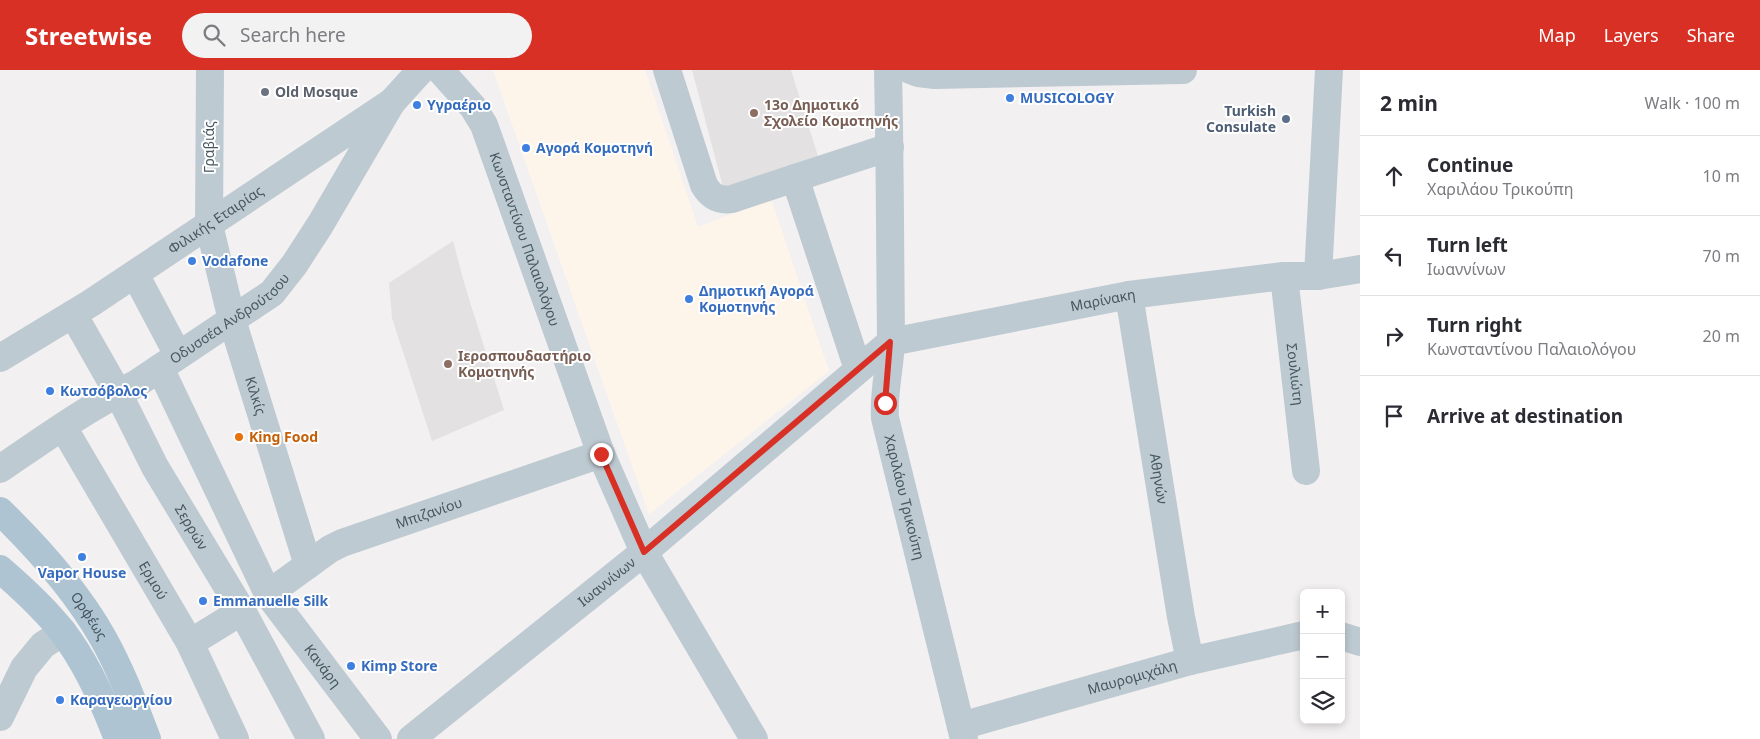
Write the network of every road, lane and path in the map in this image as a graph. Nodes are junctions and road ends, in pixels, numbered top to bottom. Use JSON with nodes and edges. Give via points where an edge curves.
{"nodes":[{"id":1,"x":210,"y":70,"type":"edge"},
{"id":2,"x":421,"y":70,"type":"edge"},
{"id":3,"x":440,"y":70,"type":"edge"},
{"id":4,"x":667,"y":70,"type":"edge"},
{"id":5,"x":888,"y":70,"type":"edge"},
{"id":6,"x":910,"y":70,"type":"edge"},
{"id":7,"x":1183,"y":70,"type":"edge"},
{"id":8,"x":1329,"y":70,"type":"edge"},
{"id":9,"x":392,"y":102,"type":"junction"},
{"id":10,"x":890,"y":147,"type":"junction"},
{"id":11,"x":796,"y":178,"type":"junction"},
{"id":12,"x":209,"y":225,"type":"junction"},
{"id":13,"x":1360,"y":270,"type":"edge"},
{"id":14,"x":134,"y":274,"type":"junction"},
{"id":15,"x":1284,"y":276,"type":"junction"},
{"id":16,"x":1318,"y":276,"type":"junction"},
{"id":17,"x":1129,"y":295,"type":"junction"},
{"id":18,"x":73,"y":314,"type":"junction"},
{"id":19,"x":232,"y":320,"type":"junction"},
{"id":20,"x":890,"y":342,"type":"junction"},
{"id":21,"x":0,"y":358,"type":"edge"},
{"id":22,"x":169,"y":362,"type":"junction"},
{"id":23,"x":858,"y":369,"type":"junction"},
{"id":24,"x":118,"y":393,"type":"junction"},
{"id":25,"x":62,"y":426,"type":"junction"},
{"id":26,"x":601,"y":454,"type":"junction"},
{"id":27,"x":0,"y":469,"type":"edge"},
{"id":28,"x":1306,"y":472,"type":"dead end"},
{"id":29,"x":0,"y":511,"type":"edge"},
{"id":30,"x":644,"y":552,"type":"junction"},
{"id":31,"x":308,"y":565,"type":"junction"},
{"id":32,"x":0,"y":569,"type":"edge"},
{"id":33,"x":268,"y":594,"type":"junction"},
{"id":34,"x":242,"y":611,"type":"junction"},
{"id":35,"x":63,"y":632,"type":"junction"},
{"id":36,"x":1300,"y":636,"type":"edge"},
{"id":37,"x":1345,"y":637,"type":"edge"},
{"id":38,"x":1360,"y":642,"type":"edge"},
{"id":39,"x":190,"y":643,"type":"junction"},
{"id":40,"x":1190,"y":661,"type":"junction"},
{"id":41,"x":0,"y":717,"type":"edge"},
{"id":42,"x":963,"y":732,"type":"edge"},
{"id":43,"x":118,"y":739,"type":"edge"},
{"id":44,"x":146,"y":739,"type":"edge"},
{"id":45,"x":235,"y":739,"type":"edge"},
{"id":46,"x":312,"y":739,"type":"edge"},
{"id":47,"x":378,"y":739,"type":"edge"},
{"id":48,"x":411,"y":739,"type":"edge"},
{"id":49,"x":754,"y":739,"type":"edge"}],
"edges":[{"from":1,"to":12,"type":"street","name":"Γραβιάς"},
{"from":2,"to":9,"type":"street","name":"Φιλικής Εταιρίας"},
{"from":3,"to":26,"type":"street","name":"Κωνσταντίνου Παλαιολόγου","via":[[473,107],[484,125]]},
{"from":4,"to":11,"type":"street","via":[[704,185],[716,198],[732,199]]},
{"from":5,"to":10,"type":"street","name":"Χαριλάου Τρικούπη"},
{"from":6,"to":7,"type":"street","via":[[935,76]]},
{"from":8,"to":16,"type":"street"},
{"from":9,"to":12,"type":"street","name":"Φιλικής Εταιρίας"},
{"from":9,"to":19,"type":"street","name":"Οδυσσέα Ανδρούτσου","via":[[294,266],[272,293]]},
{"from":10,"to":11,"type":"street"},
{"from":10,"to":20,"type":"street","name":"Χαριλάου Τρικούπη"},
{"from":11,"to":23,"type":"street"},
{"from":12,"to":14,"type":"street","name":"Φιλικής Εταιρίας"},
{"from":12,"to":19,"type":"street","name":"Κιλκίς"},
{"from":13,"to":16,"type":"street","name":"Μαρίνακη"},
{"from":14,"to":18,"type":"street","name":"Φιλικής Εταιρίας"},
{"from":14,"to":22,"type":"street"},
{"from":15,"to":16,"type":"street","name":"Μαρίνακη"},
{"from":15,"to":17,"type":"street","name":"Μαρίνακη"},
{"from":15,"to":28,"type":"street","name":"Σουλιώτη"},
{"from":17,"to":20,"type":"street","name":"Μαρίνακη"},
{"from":17,"to":40,"type":"street","name":"Αθηνών"},
{"from":18,"to":21,"type":"street","name":"Φιλικής Εταιρίας"},
{"from":18,"to":24,"type":"street","name":"Σερρών"},
{"from":19,"to":22,"type":"street","name":"Οδυσσέα Ανδρούτσου"},
{"from":19,"to":31,"type":"street","name":"Κιλκίς"},
{"from":20,"to":23,"type":"street","name":"Ιωαννίνων"},
{"from":20,"to":42,"type":"street","name":"Χαριλάου Τρικούπη","via":[[886,418]]},
{"from":22,"to":24,"type":"street","name":"Οδυσσέα Ανδρούτσου"},
{"from":22,"to":33,"type":"street"},
{"from":23,"to":30,"type":"street","name":"Ιωαννίνων"},
{"from":24,"to":25,"type":"street","name":"Οδυσσέα Ανδρούτσου"},
{"from":24,"to":34,"type":"street","name":"Σερρών","via":[[155,467]]},
{"from":25,"to":27,"type":"street","name":"Οδυσσέα Ανδρούτσου"},
{"from":25,"to":39,"type":"street","name":"Ερμού"},
{"from":26,"to":30,"type":"street","name":"Κωνσταντίνου Παλαιολόγου"},
{"from":26,"to":31,"type":"street","name":"Μπιζανίου","via":[[342,543]]},
{"from":29,"to":44,"type":"main road","name":"Ορφέως","via":[[43,555],[103,638]]},
{"from":30,"to":48,"type":"street","name":"Ιωαννίνων"},
{"from":30,"to":49,"type":"street","name":"Κωνσταντίνου Παλαιολόγου"},
{"from":31,"to":33,"type":"street","name":"Μπιζανίου"},
{"from":32,"to":35,"type":"main road","name":"Ορφέως"},
{"from":33,"to":47,"type":"street","name":"Κανάρη"},
{"from":34,"to":39,"type":"street"},
{"from":34,"to":46,"type":"street","name":"Σερρών"},
{"from":35,"to":41,"type":"street","via":[[44,646],[24,668]]},
{"from":35,"to":43,"type":"main road","name":"Ορφέως","via":[[94,683]]},
{"from":36,"to":40,"type":"street","name":"Μαυρομιχάλη"},
{"from":37,"to":38,"type":"street"},
{"from":39,"to":45,"type":"street","name":"Ερμού"},
{"from":40,"to":42,"type":"street","name":"Μαυρομιχάλη"}]}
